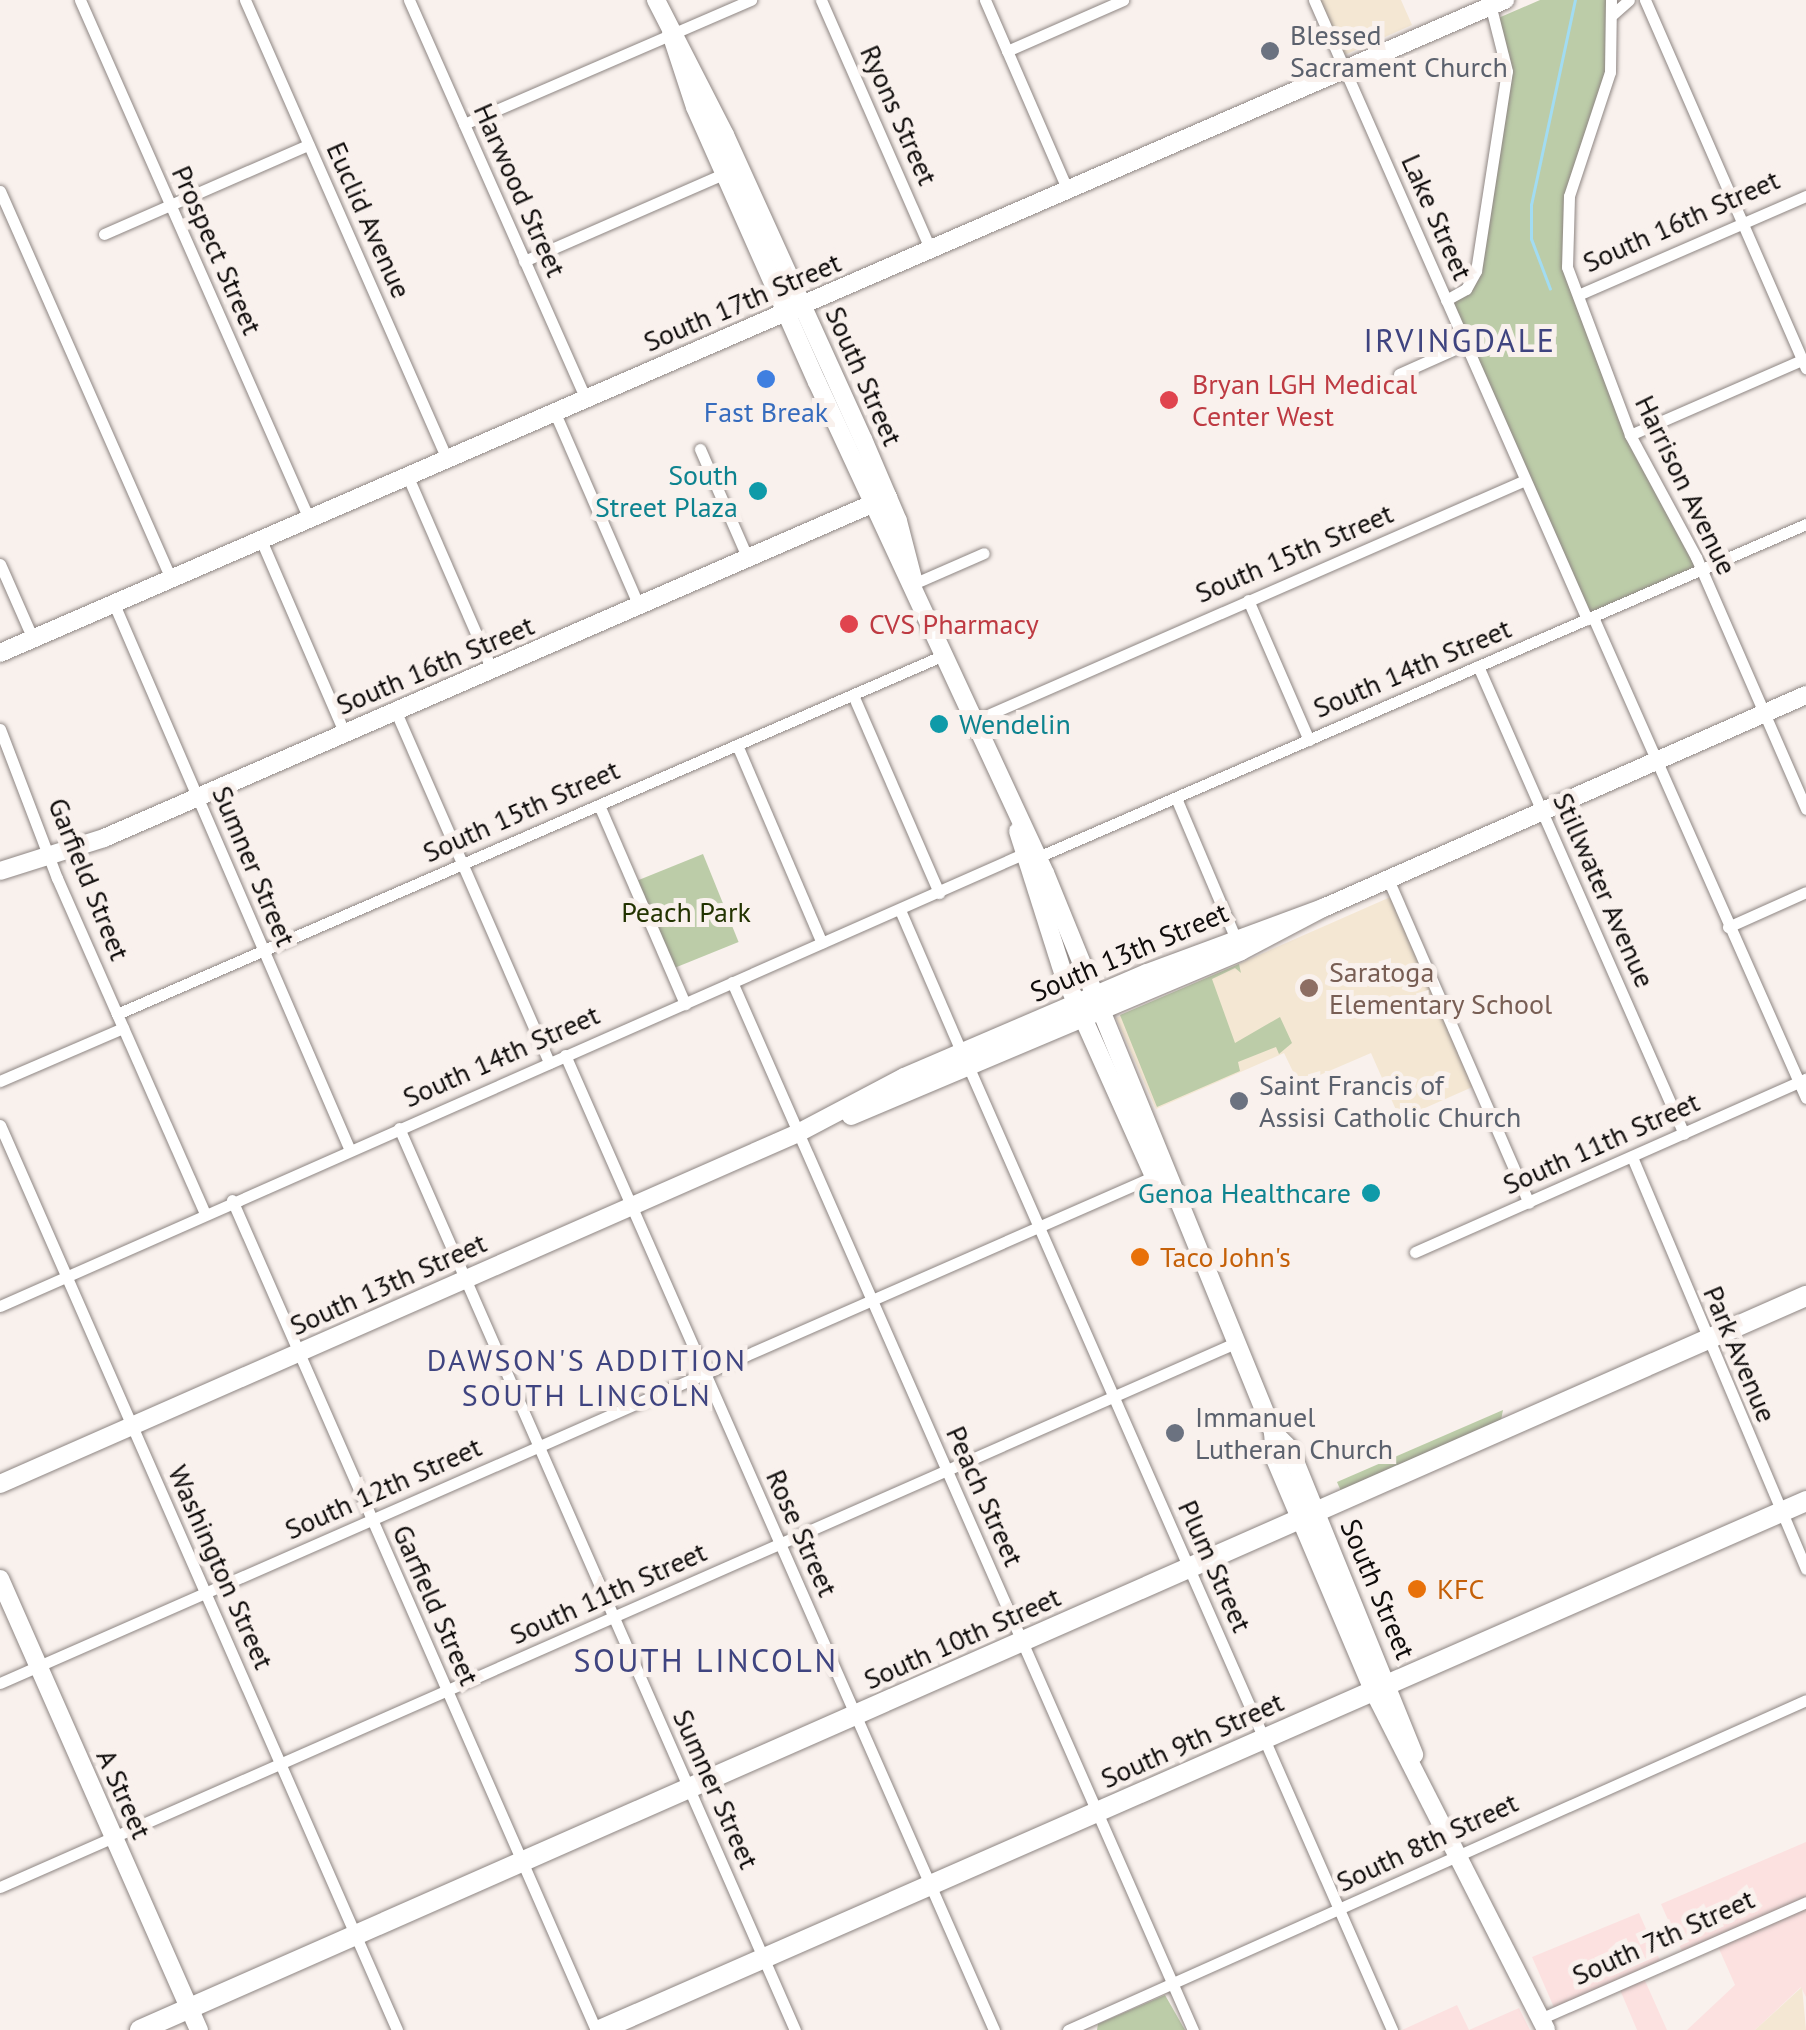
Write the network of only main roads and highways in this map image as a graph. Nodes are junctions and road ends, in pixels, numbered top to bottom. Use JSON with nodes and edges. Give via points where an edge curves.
{"nodes":[{"id":1,"x":656,"y":0,"type":"edge"},
{"id":2,"x":1495,"y":2,"type":"edge"},
{"id":3,"x":671,"y":34,"type":"junction"},
{"id":4,"x":794,"y":309,"type":"junction"},
{"id":5,"x":880,"y":501,"type":"junction"},
{"id":6,"x":0,"y":653,"type":"edge"},
{"id":7,"x":1806,"y":695,"type":"edge"},
{"id":8,"x":0,"y":872,"type":"edge"},
{"id":9,"x":1323,"y":908,"type":"junction"},
{"id":10,"x":1087,"y":1007,"type":"junction"},
{"id":11,"x":1806,"y":1296,"type":"edge"},
{"id":12,"x":0,"y":1484,"type":"edge"},
{"id":13,"x":1806,"y":1501,"type":"edge"},
{"id":14,"x":1308,"y":1516,"type":"junction"},
{"id":15,"x":0,"y":1579,"type":"edge"},
{"id":16,"x":1382,"y":1689,"type":"junction"},
{"id":17,"x":189,"y":2008,"type":"junction"},
{"id":18,"x":1543,"y":2024,"type":"edge"},
{"id":19,"x":140,"y":2030,"type":"edge"},
{"id":20,"x":198,"y":2030,"type":"edge"},
{"id":21,"x":598,"y":2030,"type":"edge"}],
"edges":[{"from":1,"to":3,"type":"main road","name":"South Street"},
{"from":2,"to":4,"type":"main road","name":"South 17th Street"},
{"from":3,"to":4,"type":"main road","name":"South Street","via":[[725,135]]},
{"from":3,"to":4,"type":"main road","name":"South Street","via":[[724,173]]},
{"from":4,"to":5,"type":"main road","name":"South Street"},
{"from":4,"to":6,"type":"main road","name":"South 17th Street"},
{"from":5,"to":8,"type":"main road","name":"South 16th Street","via":[[198,797]]},
{"from":5,"to":10,"type":"main road","name":"South Street","via":[[1017,821]]},
{"from":7,"to":9,"type":"main road","name":"South 13th Street"},
{"from":9,"to":10,"type":"main road","name":"South 13th Street"},
{"from":9,"to":10,"type":"main road","name":"South 13th Street","via":[[1235,937]]},
{"from":10,"to":12,"type":"main road","name":"South 13th Street"},
{"from":10,"to":14,"type":"main road","name":"South Street","via":[[1273,1432],[1275,1460]]},
{"from":11,"to":14,"type":"main road","name":"South 10th Street"},
{"from":13,"to":16,"type":"main road","name":"South 9th Street"},
{"from":14,"to":16,"type":"main road","name":"South Street"},
{"from":14,"to":17,"type":"main road","name":"South 10th Street"},
{"from":15,"to":17,"type":"main road","name":"A Street"},
{"from":16,"to":18,"type":"main road","name":"South Street","via":[[1455,1856]]},
{"from":16,"to":21,"type":"main road","name":"South 9th Street"},
{"from":17,"to":19,"type":"main road","name":"South 10th Street"},
{"from":17,"to":20,"type":"main road","name":"A Street"}]}
